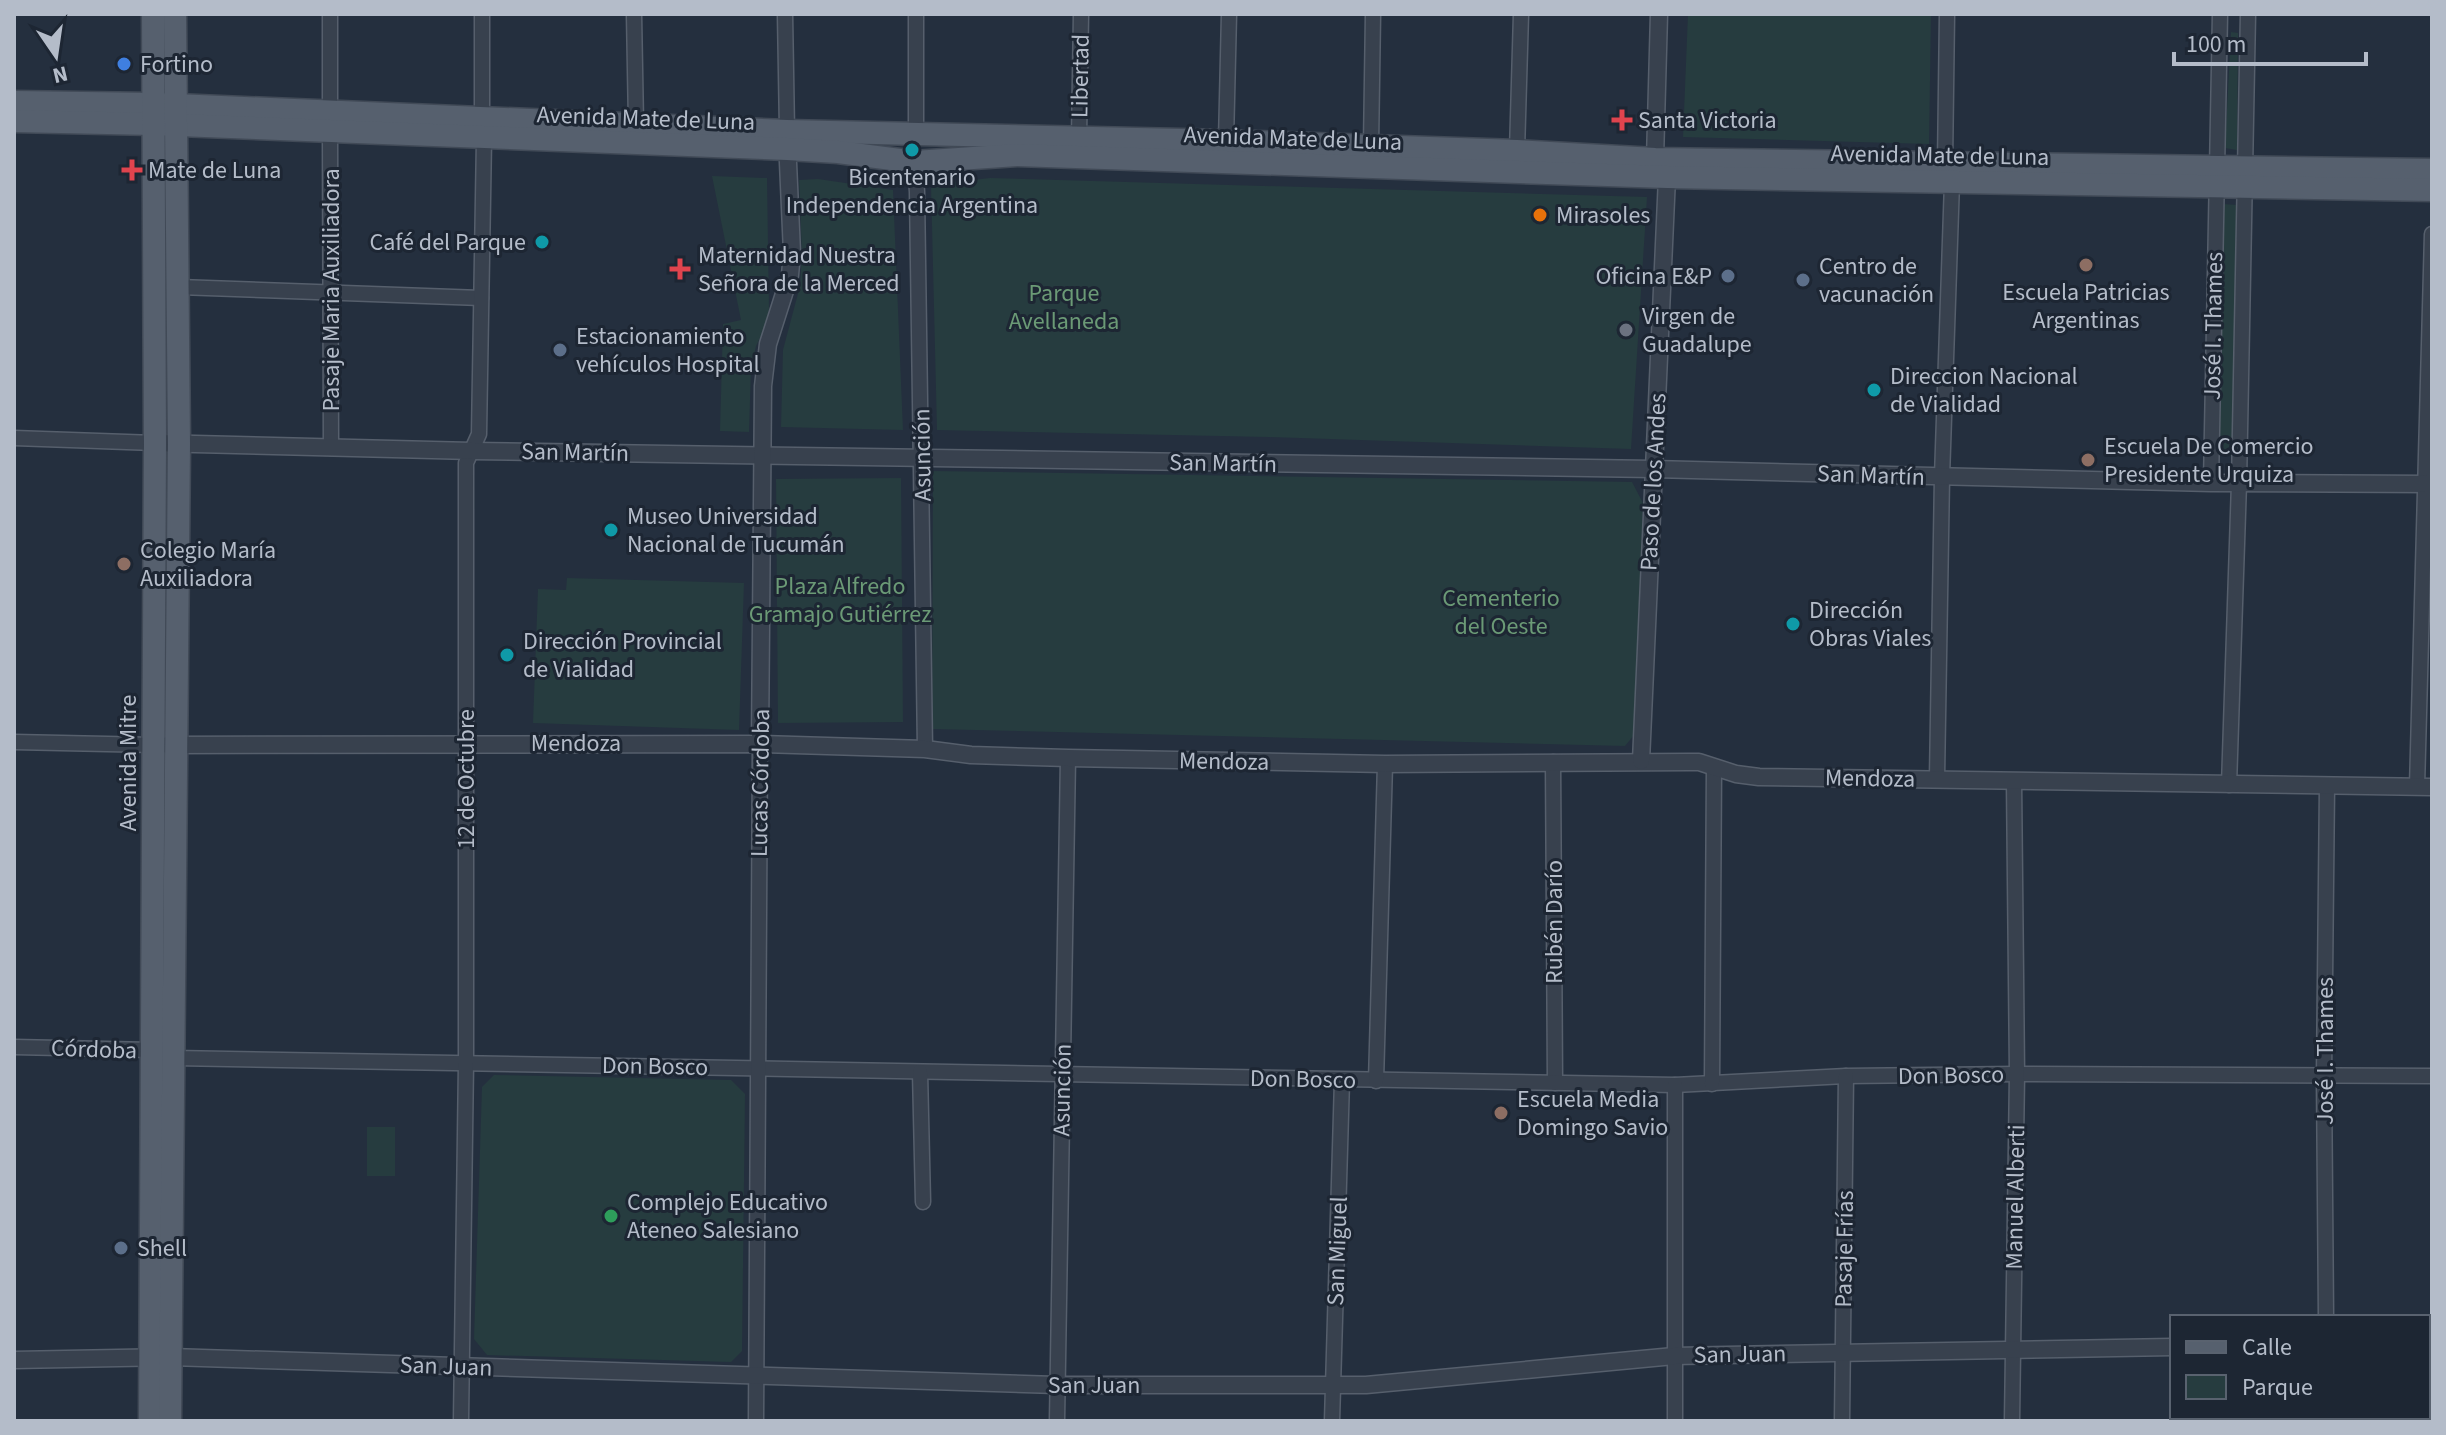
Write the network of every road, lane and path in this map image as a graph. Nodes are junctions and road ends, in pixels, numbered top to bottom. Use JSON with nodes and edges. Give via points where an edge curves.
{"nodes":[{"id":1,"x":153,"y":14,"type":"edge"},
{"id":2,"x":175,"y":14,"type":"edge"},
{"id":3,"x":330,"y":14,"type":"edge"},
{"id":4,"x":482,"y":14,"type":"edge"},
{"id":5,"x":634,"y":14,"type":"edge"},
{"id":6,"x":785,"y":14,"type":"edge"},
{"id":7,"x":916,"y":14,"type":"edge"},
{"id":8,"x":1081,"y":14,"type":"edge"},
{"id":9,"x":1229,"y":14,"type":"edge"},
{"id":10,"x":1373,"y":14,"type":"edge"},
{"id":11,"x":1521,"y":14,"type":"edge"},
{"id":12,"x":1659,"y":14,"type":"edge"},
{"id":13,"x":1947,"y":14,"type":"edge"},
{"id":14,"x":2220,"y":18,"type":"edge"},
{"id":15,"x":2248,"y":19,"type":"edge"},
{"id":16,"x":176,"y":65,"type":"junction"},
{"id":17,"x":153,"y":72,"type":"junction"},
{"id":18,"x":14,"y":102,"type":"edge"},
{"id":19,"x":220,"y":108,"type":"junction"},
{"id":20,"x":112,"y":113,"type":"junction"},
{"id":21,"x":164,"y":115,"type":"junction"},
{"id":22,"x":14,"y":121,"type":"edge"},
{"id":23,"x":330,"y":122,"type":"junction"},
{"id":24,"x":636,"y":124,"type":"junction"},
{"id":25,"x":483,"y":128,"type":"junction"},
{"id":26,"x":238,"y":129,"type":"junction"},
{"id":27,"x":916,"y":132,"type":"junction"},
{"id":28,"x":1079,"y":137,"type":"junction"},
{"id":29,"x":787,"y":140,"type":"junction"},
{"id":30,"x":1226,"y":141,"type":"junction"},
{"id":31,"x":1371,"y":146,"type":"junction"},
{"id":32,"x":1517,"y":151,"type":"junction"},
{"id":33,"x":915,"y":162,"type":"junction"},
{"id":34,"x":1661,"y":168,"type":"junction"},
{"id":35,"x":2432,"y":170,"type":"edge"},
{"id":36,"x":1948,"y":173,"type":"junction"},
{"id":37,"x":153,"y":174,"type":"junction"},
{"id":38,"x":177,"y":176,"type":"junction"},
{"id":39,"x":2216,"y":177,"type":"junction"},
{"id":40,"x":2244,"y":177,"type":"junction"},
{"id":41,"x":2432,"y":190,"type":"edge"},
{"id":42,"x":2432,"y":234,"type":"edge"},
{"id":43,"x":179,"y":287,"type":"junction"},
{"id":44,"x":331,"y":292,"type":"junction"},
{"id":45,"x":481,"y":298,"type":"junction"},
{"id":46,"x":2213,"y":322,"type":"junction"},
{"id":47,"x":2241,"y":323,"type":"junction"},
{"id":48,"x":14,"y":438,"type":"edge"},
{"id":49,"x":155,"y":443,"type":"junction"},
{"id":50,"x":179,"y":444,"type":"junction"},
{"id":51,"x":331,"y":448,"type":"junction"},
{"id":52,"x":472,"y":451,"type":"junction"},
{"id":53,"x":761,"y":455,"type":"junction"},
{"id":54,"x":922,"y":459,"type":"junction"},
{"id":55,"x":1653,"y":469,"type":"junction"},
{"id":56,"x":1942,"y":477,"type":"junction"},
{"id":57,"x":2211,"y":483,"type":"junction"},
{"id":58,"x":2239,"y":483,"type":"junction"},
{"id":59,"x":2428,"y":484,"type":"edge"},
{"id":60,"x":14,"y":742,"type":"edge"},
{"id":61,"x":466,"y":743,"type":"junction"},
{"id":62,"x":760,"y":744,"type":"junction"},
{"id":63,"x":164,"y":745,"type":"junction"},
{"id":64,"x":925,"y":749,"type":"junction"},
{"id":65,"x":1068,"y":758,"type":"junction"},
{"id":66,"x":1641,"y":761,"type":"junction"},
{"id":67,"x":1553,"y":762,"type":"junction"},
{"id":68,"x":1385,"y":764,"type":"junction"},
{"id":69,"x":1714,"y":767,"type":"junction"},
{"id":70,"x":1937,"y":778,"type":"junction"},
{"id":71,"x":2014,"y":781,"type":"junction"},
{"id":72,"x":2229,"y":785,"type":"junction"},
{"id":73,"x":2327,"y":785,"type":"junction"},
{"id":74,"x":2424,"y":787,"type":"edge"},
{"id":75,"x":14,"y":1047,"type":"edge"},
{"id":76,"x":163,"y":1054,"type":"junction"},
{"id":77,"x":466,"y":1063,"type":"junction"},
{"id":78,"x":756,"y":1068,"type":"junction"},
{"id":79,"x":920,"y":1072,"type":"junction"},
{"id":80,"x":2017,"y":1074,"type":"junction"},
{"id":81,"x":1062,"y":1075,"type":"junction"},
{"id":82,"x":1846,"y":1076,"type":"junction"},
{"id":83,"x":2324,"y":1076,"type":"junction"},
{"id":84,"x":2432,"y":1076,"type":"edge"},
{"id":85,"x":1342,"y":1080,"type":"junction"},
{"id":86,"x":1376,"y":1081,"type":"junction"},
{"id":87,"x":1555,"y":1083,"type":"junction"},
{"id":88,"x":1712,"y":1084,"type":"junction"},
{"id":89,"x":1675,"y":1085,"type":"junction"},
{"id":90,"x":923,"y":1202,"type":"dead end"},
{"id":91,"x":2326,"y":1315,"type":"edge"},
{"id":92,"x":2170,"y":1347,"type":"edge"},
{"id":93,"x":2013,"y":1349,"type":"junction"},
{"id":94,"x":1843,"y":1352,"type":"junction"},
{"id":95,"x":1674,"y":1356,"type":"junction"},
{"id":96,"x":161,"y":1357,"type":"junction"},
{"id":97,"x":14,"y":1360,"type":"edge"},
{"id":98,"x":462,"y":1366,"type":"junction"},
{"id":99,"x":756,"y":1377,"type":"junction"},
{"id":100,"x":1057,"y":1385,"type":"junction"},
{"id":101,"x":1333,"y":1385,"type":"junction"},
{"id":102,"x":150,"y":1421,"type":"edge"},
{"id":103,"x":170,"y":1421,"type":"edge"},
{"id":104,"x":461,"y":1421,"type":"edge"},
{"id":105,"x":756,"y":1421,"type":"edge"},
{"id":106,"x":1057,"y":1421,"type":"edge"},
{"id":107,"x":1332,"y":1421,"type":"edge"},
{"id":108,"x":1675,"y":1421,"type":"edge"},
{"id":109,"x":1842,"y":1421,"type":"edge"},
{"id":110,"x":2012,"y":1421,"type":"edge"}],
"edges":[{"from":1,"to":17,"type":"main road"},
{"from":2,"to":16,"type":"main road"},
{"from":3,"to":23,"type":"street","name":"Pasaje Maria Auxiliadora"},
{"from":4,"to":25,"type":"street","name":"12 de Octubre"},
{"from":5,"to":24,"type":"street"},
{"from":6,"to":29,"type":"street"},
{"from":7,"to":27,"type":"street"},
{"from":8,"to":28,"type":"street","name":"Libertad"},
{"from":9,"to":30,"type":"street"},
{"from":10,"to":31,"type":"street"},
{"from":11,"to":32,"type":"street"},
{"from":12,"to":34,"type":"street","name":"Paso de los Andes"},
{"from":13,"to":36,"type":"street"},
{"from":14,"to":15,"type":"street"},
{"from":14,"to":39,"type":"street","name":"José I. Thames"},
{"from":15,"to":40,"type":"street"},
{"from":16,"to":19,"type":"main road","via":[[186,94]]},
{"from":16,"to":21,"type":"main road"},
{"from":17,"to":20,"type":"main road","via":[[141,93]]},
{"from":17,"to":21,"type":"main road"},
{"from":18,"to":20,"type":"main road"},
{"from":19,"to":21,"type":"main road","name":"Avenida Mate de Luna"},
{"from":19,"to":23,"type":"main road","name":"Avenida Mate de Luna"},
{"from":20,"to":21,"type":"main road"},
{"from":20,"to":22,"type":"main road"},
{"from":20,"to":37,"type":"main road","via":[[144,148]]},
{"from":21,"to":26,"type":"main road","name":"Avenida Mate de Luna"},
{"from":21,"to":37,"type":"main road","name":"Avenida Mitre"},
{"from":21,"to":38,"type":"main road","name":"Avenida Mitre"},
{"from":23,"to":25,"type":"main road","name":"Avenida Mate de Luna"},
{"from":23,"to":26,"type":"main road","name":"Avenida Mate de Luna"},
{"from":23,"to":44,"type":"street","name":"Pasaje Maria Auxiliadora"},
{"from":24,"to":25,"type":"main road","name":"Avenida Mate de Luna"},
{"from":24,"to":29,"type":"main road","name":"Avenida Mate de Luna"},
{"from":25,"to":29,"type":"main road","name":"Avenida Mate de Luna"},
{"from":25,"to":45,"type":"street","name":"12 de Octubre"},
{"from":26,"to":38,"type":"main road","via":[[189,142],[178,159]]},
{"from":27,"to":28,"type":"main road","name":"Avenida Mate de Luna"},
{"from":27,"to":29,"type":"main road","name":"Avenida Mate de Luna"},
{"from":28,"to":30,"type":"main road","name":"Avenida Mate de Luna"},
{"from":29,"to":33,"type":"main road","name":"Avenida Mate de Luna"},
{"from":29,"to":53,"type":"street","name":"Lucas Córdoba","via":[[792,253],[765,360]]},
{"from":30,"to":31,"type":"main road","name":"Avenida Mate de Luna"},
{"from":31,"to":32,"type":"main road","name":"Avenida Mate de Luna"},
{"from":32,"to":34,"type":"main road","name":"Avenida Mate de Luna"},
{"from":33,"to":34,"type":"main road","name":"Avenida Mate de Luna","via":[[1017,155]]},
{"from":33,"to":54,"type":"street","name":"Asunción"},
{"from":34,"to":36,"type":"main road","name":"Avenida Mate de Luna"},
{"from":34,"to":55,"type":"street","name":"Paso de los Andes"},
{"from":35,"to":40,"type":"main road","name":"Avenida Mate de Luna"},
{"from":36,"to":39,"type":"main road","name":"Avenida Mate de Luna"},
{"from":36,"to":56,"type":"street"},
{"from":37,"to":49,"type":"main road","name":"Avenida Mitre"},
{"from":38,"to":43,"type":"main road","name":"Avenida Mitre"},
{"from":39,"to":40,"type":"main road","name":"Avenida Mate de Luna"},
{"from":39,"to":46,"type":"street","name":"José I. Thames"},
{"from":40,"to":41,"type":"main road","name":"Avenida Mate de Luna"},
{"from":40,"to":47,"type":"street"},
{"from":42,"to":59,"type":"street"},
{"from":43,"to":44,"type":"street"},
{"from":43,"to":50,"type":"main road","name":"Avenida Mitre"},
{"from":44,"to":45,"type":"street"},
{"from":44,"to":51,"type":"street","name":"Pasaje Maria Auxiliadora"},
{"from":45,"to":52,"type":"street","name":"12 de Octubre","via":[[479,434]]},
{"from":46,"to":47,"type":"street"},
{"from":46,"to":57,"type":"street","name":"José I. Thames"},
{"from":47,"to":58,"type":"street"},
{"from":48,"to":49,"type":"street","name":"San Martín"},
{"from":49,"to":50,"type":"street","name":"San Martín"},
{"from":49,"to":63,"type":"main road","name":"Avenida Mitre"},
{"from":50,"to":51,"type":"street","name":"San Martín"},
{"from":50,"to":63,"type":"main road","name":"Avenida Mitre"},
{"from":51,"to":52,"type":"street","name":"San Martín"},
{"from":52,"to":53,"type":"street","name":"San Martín"},
{"from":52,"to":61,"type":"street","name":"12 de Octubre","via":[[466,463]]},
{"from":53,"to":54,"type":"street","name":"San Martín"},
{"from":53,"to":62,"type":"street","name":"Lucas Córdoba"},
{"from":54,"to":55,"type":"street","name":"San Martín"},
{"from":54,"to":64,"type":"street","name":"Asunción"},
{"from":55,"to":56,"type":"street","name":"San Martín"},
{"from":55,"to":66,"type":"street","name":"Paso de los Andes"},
{"from":56,"to":57,"type":"street","name":"San Martín"},
{"from":56,"to":70,"type":"street"},
{"from":57,"to":58,"type":"street","name":"San Martín"},
{"from":58,"to":59,"type":"street","name":"San Martín"},
{"from":58,"to":72,"type":"street"},
{"from":59,"to":74,"type":"street"},
{"from":60,"to":63,"type":"street","name":"Mendoza"},
{"from":61,"to":62,"type":"street","name":"Mendoza"},
{"from":61,"to":63,"type":"street","name":"Mendoza"},
{"from":61,"to":77,"type":"street","name":"12 de Octubre"},
{"from":62,"to":64,"type":"street","name":"Mendoza"},
{"from":62,"to":78,"type":"street","name":"Lucas Córdoba"},
{"from":63,"to":76,"type":"main road","name":"Avenida Mitre"},
{"from":64,"to":65,"type":"street","name":"Mendoza"},
{"from":65,"to":68,"type":"street","name":"Mendoza"},
{"from":65,"to":81,"type":"street","name":"Asunción"},
{"from":66,"to":67,"type":"street","name":"Mendoza"},
{"from":66,"to":69,"type":"street","name":"Mendoza"},
{"from":67,"to":68,"type":"street","name":"Mendoza"},
{"from":67,"to":87,"type":"street","name":"Rubén Darío"},
{"from":68,"to":86,"type":"street"},
{"from":69,"to":70,"type":"street","name":"Mendoza","via":[[1759,777]]},
{"from":69,"to":88,"type":"street"},
{"from":70,"to":71,"type":"street","name":"Mendoza"},
{"from":71,"to":72,"type":"street","name":"Mendoza"},
{"from":71,"to":80,"type":"street","name":"Manuel Alberti"},
{"from":72,"to":73,"type":"street","name":"Mendoza"},
{"from":73,"to":74,"type":"street","name":"Mendoza"},
{"from":73,"to":83,"type":"street","name":"José I. Thames"},
{"from":75,"to":76,"type":"street","name":"Córdoba"},
{"from":76,"to":77,"type":"street","name":"Don Bosco"},
{"from":76,"to":96,"type":"main road","name":"Avenida Mitre"},
{"from":77,"to":78,"type":"street","name":"Don Bosco"},
{"from":77,"to":98,"type":"street","name":"12 de Octubre"},
{"from":78,"to":79,"type":"street","name":"Don Bosco"},
{"from":78,"to":99,"type":"street","name":"Lucas Córdoba"},
{"from":79,"to":81,"type":"street","name":"Don Bosco"},
{"from":79,"to":90,"type":"street"},
{"from":80,"to":82,"type":"street","name":"Don Bosco"},
{"from":80,"to":83,"type":"street","name":"Don Bosco"},
{"from":80,"to":93,"type":"street","name":"Manuel Alberti"},
{"from":81,"to":85,"type":"street","name":"Don Bosco"},
{"from":81,"to":100,"type":"street","name":"Asunción"},
{"from":82,"to":88,"type":"street","name":"Don Bosco"},
{"from":82,"to":94,"type":"street","name":"Pasaje Frías"},
{"from":83,"to":84,"type":"street","name":"Don Bosco"},
{"from":83,"to":91,"type":"street","name":"José I. Thames"},
{"from":85,"to":86,"type":"street","name":"Don Bosco"},
{"from":85,"to":101,"type":"street","name":"San Miguel"},
{"from":86,"to":87,"type":"street","name":"Don Bosco"},
{"from":87,"to":89,"type":"street","name":"Don Bosco"},
{"from":88,"to":89,"type":"street","name":"Don Bosco"},
{"from":89,"to":95,"type":"street"},
{"from":92,"to":93,"type":"street","name":"San Juan"},
{"from":93,"to":94,"type":"street","name":"San Juan"},
{"from":93,"to":110,"type":"street","name":"Manuel Alberti"},
{"from":94,"to":95,"type":"street","name":"San Juan"},
{"from":94,"to":109,"type":"street","name":"Pasaje Frías"},
{"from":95,"to":101,"type":"street","name":"San Juan"},
{"from":95,"to":108,"type":"street"},
{"from":96,"to":97,"type":"street","name":"San Juan"},
{"from":96,"to":98,"type":"street","name":"San Juan"},
{"from":96,"to":102,"type":"main road","name":"Avenida Mitre"},
{"from":96,"to":103,"type":"main road","name":"Avenida Mitre"},
{"from":98,"to":99,"type":"street","name":"San Juan"},
{"from":98,"to":104,"type":"street","name":"12 de Octubre"},
{"from":99,"to":100,"type":"street","name":"San Juan"},
{"from":99,"to":105,"type":"street","name":"Lucas Córdoba"},
{"from":100,"to":101,"type":"street","name":"San Juan"},
{"from":100,"to":106,"type":"street","name":"Asunción"},
{"from":101,"to":107,"type":"street","name":"San Miguel"}]}
